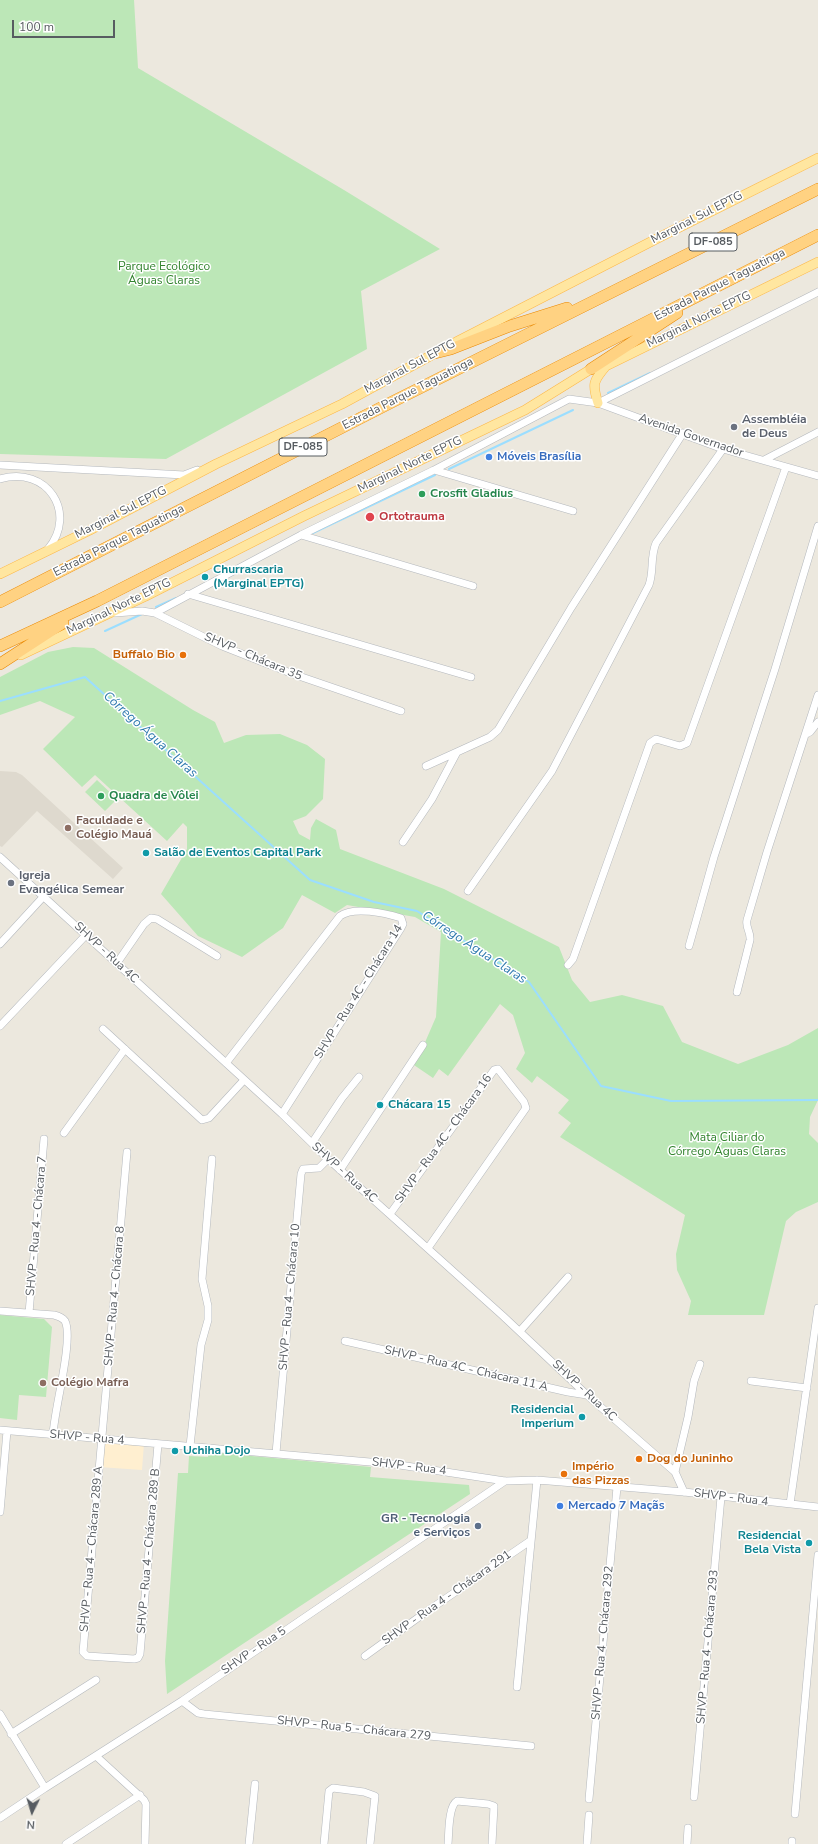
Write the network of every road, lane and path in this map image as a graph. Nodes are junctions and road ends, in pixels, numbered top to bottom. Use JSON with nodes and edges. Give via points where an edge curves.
{"nodes":[{"id":1,"x":818,"y":158,"type":"edge"},
{"id":2,"x":818,"y":189,"type":"edge"},
{"id":3,"x":818,"y":235,"type":"edge"},
{"id":4,"x":818,"y":262,"type":"edge"},
{"id":5,"x":728,"y":281,"type":"junction"},
{"id":6,"x":818,"y":292,"type":"edge"},
{"id":7,"x":607,"y":296,"type":"junction"},
{"id":8,"x":435,"y":353,"type":"junction"},
{"id":9,"x":606,"y":366,"type":"junction"},
{"id":10,"x":590,"y":370,"type":"junction"},
{"id":11,"x":598,"y":403,"type":"junction"},
{"id":12,"x":818,"y":432,"type":"edge"},
{"id":13,"x":683,"y":433,"type":"junction"},
{"id":14,"x":723,"y":448,"type":"junction"},
{"id":15,"x":764,"y":460,"type":"junction"},
{"id":16,"x":216,"y":464,"type":"junction"},
{"id":17,"x":0,"y":465,"type":"edge"},
{"id":18,"x":786,"y":467,"type":"junction"},
{"id":19,"x":434,"y":470,"type":"junction"},
{"id":20,"x":818,"y":476,"type":"edge"},
{"id":21,"x":0,"y":479,"type":"edge"},
{"id":22,"x":573,"y":511,"type":"dead end"},
{"id":23,"x":818,"y":526,"type":"edge"},
{"id":24,"x":301,"y":535,"type":"junction"},
{"id":25,"x":48,"y":549,"type":"junction"},
{"id":26,"x":0,"y":574,"type":"edge"},
{"id":27,"x":473,"y":586,"type":"dead end"},
{"id":28,"x":188,"y":594,"type":"junction"},
{"id":29,"x":97,"y":601,"type":"junction"},
{"id":30,"x":0,"y":602,"type":"edge"},
{"id":31,"x":155,"y":613,"type":"junction"},
{"id":32,"x":105,"y":614,"type":"junction"},
{"id":33,"x":0,"y":646,"type":"edge"},
{"id":34,"x":0,"y":664,"type":"edge"},
{"id":35,"x":471,"y":677,"type":"dead end"},
{"id":36,"x":818,"y":695,"type":"edge"},
{"id":37,"x":401,"y":711,"type":"dead end"},
{"id":38,"x":818,"y":722,"type":"edge"},
{"id":39,"x":806,"y":734,"type":"junction"},
{"id":40,"x":457,"y":752,"type":"junction"},
{"id":41,"x":426,"y":766,"type":"dead end"},
{"id":42,"x":403,"y":842,"type":"dead end"},
{"id":43,"x":0,"y":856,"type":"edge"},
{"id":44,"x":468,"y":892,"type":"dead end"},
{"id":45,"x":44,"y":896,"type":"junction"},
{"id":46,"x":86,"y":935,"type":"junction"},
{"id":47,"x":1,"y":942,"type":"edge"},
{"id":48,"x":689,"y":946,"type":"dead end"},
{"id":49,"x":217,"y":956,"type":"dead end"},
{"id":50,"x":117,"y":963,"type":"junction"},
{"id":51,"x":568,"y":965,"type":"dead end"},
{"id":52,"x":737,"y":992,"type":"dead end"},
{"id":53,"x":0,"y":1026,"type":"edge"},
{"id":54,"x":104,"y":1029,"type":"dead end"},
{"id":55,"x":423,"y":1045,"type":"dead end"},
{"id":56,"x":125,"y":1049,"type":"junction"},
{"id":57,"x":226,"y":1063,"type":"junction"},
{"id":58,"x":359,"y":1077,"type":"dead end"},
{"id":59,"x":244,"y":1080,"type":"junction"},
{"id":60,"x":282,"y":1114,"type":"junction"},
{"id":61,"x":64,"y":1133,"type":"dead end"},
{"id":62,"x":44,"y":1139,"type":"dead end"},
{"id":63,"x":312,"y":1143,"type":"junction"},
{"id":64,"x":127,"y":1152,"type":"dead end"},
{"id":65,"x":212,"y":1159,"type":"dead end"},
{"id":66,"x":328,"y":1159,"type":"junction"},
{"id":67,"x":340,"y":1170,"type":"junction"},
{"id":68,"x":390,"y":1214,"type":"junction"},
{"id":69,"x":428,"y":1248,"type":"junction"},
{"id":70,"x":568,"y":1277,"type":"dead end"},
{"id":71,"x":818,"y":1308,"type":"edge"},
{"id":72,"x":0,"y":1311,"type":"edge"},
{"id":73,"x":29,"y":1313,"type":"junction"},
{"id":74,"x":520,"y":1331,"type":"junction"},
{"id":75,"x":345,"y":1341,"type":"dead end"},
{"id":76,"x":700,"y":1364,"type":"dead end"},
{"id":77,"x":751,"y":1381,"type":"dead end"},
{"id":78,"x":807,"y":1388,"type":"junction"},
{"id":79,"x":587,"y":1395,"type":"junction"},
{"id":80,"x":3,"y":1430,"type":"edge"},
{"id":81,"x":53,"y":1435,"type":"junction"},
{"id":82,"x":101,"y":1440,"type":"junction"},
{"id":83,"x":158,"y":1444,"type":"junction"},
{"id":84,"x":190,"y":1446,"type":"junction"},
{"id":85,"x":276,"y":1454,"type":"junction"},
{"id":86,"x":675,"y":1472,"type":"junction"},
{"id":87,"x":537,"y":1480,"type":"junction"},
{"id":88,"x":505,"y":1481,"type":"junction"},
{"id":89,"x":617,"y":1487,"type":"junction"},
{"id":90,"x":684,"y":1492,"type":"junction"},
{"id":91,"x":721,"y":1497,"type":"junction"},
{"id":92,"x":790,"y":1504,"type":"junction"},
{"id":93,"x":818,"y":1507,"type":"edge"},
{"id":94,"x":0,"y":1512,"type":"edge"},
{"id":95,"x":530,"y":1541,"type":"junction"},
{"id":96,"x":818,"y":1555,"type":"edge"},
{"id":97,"x":365,"y":1656,"type":"dead end"},
{"id":98,"x":138,"y":1658,"type":"joint"},
{"id":99,"x":96,"y":1680,"type":"dead end"},
{"id":100,"x":517,"y":1687,"type":"dead end"},
{"id":101,"x":182,"y":1701,"type":"junction"},
{"id":102,"x":0,"y":1714,"type":"edge"},
{"id":103,"x":11,"y":1734,"type":"junction"},
{"id":104,"x":531,"y":1746,"type":"dead end"},
{"id":105,"x":96,"y":1756,"type":"junction"},
{"id":106,"x":255,"y":1784,"type":"dead end"},
{"id":107,"x":44,"y":1788,"type":"junction"},
{"id":108,"x":140,"y":1795,"type":"junction"},
{"id":109,"x":694,"y":1797,"type":"dead end"},
{"id":110,"x":589,"y":1799,"type":"dead end"},
{"id":111,"x":795,"y":1814,"type":"dead end"},
{"id":112,"x":589,"y":1816,"type":"dead end"},
{"id":113,"x":0,"y":1818,"type":"edge"},
{"id":114,"x":688,"y":1828,"type":"dead end"},
{"id":115,"x":66,"y":1844,"type":"edge"},
{"id":116,"x":146,"y":1844,"type":"edge"},
{"id":117,"x":249,"y":1844,"type":"edge"},
{"id":118,"x":324,"y":1844,"type":"edge"},
{"id":119,"x":370,"y":1844,"type":"edge"},
{"id":120,"x":448,"y":1844,"type":"edge"},
{"id":121,"x":492,"y":1844,"type":"edge"},
{"id":122,"x":586,"y":1844,"type":"edge"},
{"id":123,"x":687,"y":1844,"type":"edge"}],
"edges":[{"from":1,"to":8,"type":"main road","name":"Marginal Sul EPTG"},
{"from":2,"to":7,"type":"highway","name":"Estrada Parque Taguatinga","number":"DF-085"},
{"from":3,"to":5,"type":"highway","name":"Estrada Parque Taguatinga"},
{"from":4,"to":9,"type":"main road","name":"Marginal Norte EPTG"},
{"from":5,"to":10,"type":"highway"},
{"from":5,"to":29,"type":"highway","name":"Estrada Parque Taguatinga"},
{"from":6,"to":11,"type":"street"},
{"from":7,"to":8,"type":"highway","via":[[510,326]]},
{"from":7,"to":30,"type":"highway","name":"Estrada Parque Taguatinga","number":"DF-085","via":[[394,401]]},
{"from":8,"to":16,"type":"main road","name":"Marginal Sul EPTG","via":[[342,404]]},
{"from":9,"to":10,"type":"main road","name":"Marginal Norte EPTG"},
{"from":9,"to":11,"type":"main road","via":[[594,382]]},
{"from":10,"to":32,"type":"main road","name":"Marginal Norte EPTG","via":[[525,410]]},
{"from":11,"to":13,"type":"street","name":"Avenida Governador"},
{"from":11,"to":19,"type":"street","name":"Avenida Governador","via":[[569,399]]},
{"from":12,"to":15,"type":"street"},
{"from":13,"to":14,"type":"street","name":"Avenida Governador"},
{"from":13,"to":40,"type":"street","via":[[571,608],[498,730],[490,737]]},
{"from":14,"to":15,"type":"street","name":"Avenida Governador"},
{"from":14,"to":44,"type":"street","via":[[656,543],[649,585],[552,771]]},
{"from":15,"to":18,"type":"street","name":"Avenida Governador"},
{"from":16,"to":17,"type":"street","via":[[184,475]]},
{"from":16,"to":25,"type":"main road","name":"Marginal Sul EPTG","via":[[90,530]]},
{"from":18,"to":20,"type":"street","name":"Avenida Governador"},
{"from":18,"to":51,"type":"street","via":[[687,743],[680,746],[656,739],[650,743],[573,959]]},
{"from":19,"to":22,"type":"street"},
{"from":19,"to":24,"type":"street"},
{"from":21,"to":25,"type":"street","via":[[26,477],[34,479],[49,490],[59,510],[60,522],[54,543]]},
{"from":23,"to":48,"type":"street","via":[[714,857]]},
{"from":24,"to":27,"type":"street"},
{"from":24,"to":28,"type":"street"},
{"from":25,"to":26,"type":"main road","name":"Marginal Sul EPTG"},
{"from":28,"to":31,"type":"street"},
{"from":28,"to":35,"type":"street"},
{"from":29,"to":33,"type":"highway","name":"Estrada Parque Taguatinga"},
{"from":29,"to":34,"type":"highway"},
{"from":31,"to":32,"type":"street","name":"SHVP - Chácara 35","via":[[128,611]]},
{"from":31,"to":37,"type":"street","name":"SHVP - Chácara 35","via":[[222,646],[308,680]]},
{"from":32,"to":34,"type":"main road","name":"Marginal Norte EPTG"},
{"from":36,"to":39,"type":"street"},
{"from":38,"to":39,"type":"street"},
{"from":39,"to":52,"type":"street","via":[[747,920],[750,940]]},
{"from":40,"to":41,"type":"street"},
{"from":40,"to":42,"type":"street","via":[[432,799]]},
{"from":43,"to":45,"type":"street","name":"SHVP - Rua 4C"},
{"from":45,"to":46,"type":"street","name":"SHVP - Rua 4C"},
{"from":45,"to":47,"type":"street"},
{"from":46,"to":50,"type":"street","name":"SHVP - Rua 4C"},
{"from":46,"to":53,"type":"street"},
{"from":49,"to":50,"type":"street","via":[[157,919],[151,918]]},
{"from":50,"to":57,"type":"street","name":"SHVP - Rua 4C"},
{"from":54,"to":56,"type":"street"},
{"from":55,"to":67,"type":"street"},
{"from":56,"to":59,"type":"street","via":[[202,1120],[208,1118]]},
{"from":56,"to":61,"type":"street"},
{"from":57,"to":59,"type":"street","name":"SHVP - Rua 4C"},
{"from":57,"to":60,"type":"street","name":"SHVP - Rua 4C - Chácara 14","via":[[340,916],[353,911],[401,918],[401,928]]},
{"from":58,"to":63,"type":"street"},
{"from":59,"to":60,"type":"street","name":"SHVP - Rua 4C"},
{"from":60,"to":63,"type":"street","name":"SHVP - Rua 4C"},
{"from":62,"to":73,"type":"street","name":"SHVP - Rua 4 - Chácara 7"},
{"from":63,"to":66,"type":"street","name":"SHVP - Rua 4C"},
{"from":64,"to":82,"type":"street","name":"SHVP - Rua 4 - Chácara 8","via":[[112,1343]]},
{"from":65,"to":84,"type":"street","via":[[202,1279],[208,1306],[208,1320],[200,1351]]},
{"from":66,"to":67,"type":"street","name":"SHVP - Rua 4C"},
{"from":66,"to":85,"type":"street","name":"SHVP - Rua 4 - Chácara 10","via":[[319,1168],[303,1170],[301,1174]]},
{"from":67,"to":68,"type":"street","name":"SHVP - Rua 4C"},
{"from":68,"to":69,"type":"street","name":"SHVP - Rua 4C"},
{"from":68,"to":69,"type":"street","name":"SHVP - Rua 4C - Chácara 16","via":[[493,1071],[498,1069],[525,1104],[525,1111]]},
{"from":69,"to":74,"type":"street","name":"SHVP - Rua 4C"},
{"from":70,"to":74,"type":"street"},
{"from":71,"to":78,"type":"street"},
{"from":72,"to":73,"type":"street","name":"SHVP - Rua 4 - Chácara 7"},
{"from":73,"to":81,"type":"street","name":"SHVP - Rua 4 - Chácara 7","via":[[61,1317],[67,1328],[64,1369]]},
{"from":74,"to":79,"type":"street","name":"SHVP - Rua 4C"},
{"from":75,"to":79,"type":"street","name":"SHVP - Rua 4C - Chácara 11 A"},
{"from":76,"to":86,"type":"street","via":[[694,1381]]},
{"from":77,"to":78,"type":"street"},
{"from":78,"to":92,"type":"street"},
{"from":79,"to":86,"type":"street","name":"SHVP - Rua 4C"},
{"from":80,"to":81,"type":"street","name":"SHVP - Rua 4"},
{"from":80,"to":94,"type":"street"},
{"from":81,"to":82,"type":"street","name":"SHVP - Rua 4"},
{"from":82,"to":83,"type":"street","name":"SHVP - Rua 4"},
{"from":82,"to":98,"type":"street","name":"SHVP - Rua 4 - Chácara 289 A","via":[[83,1652],[87,1656]]},
{"from":83,"to":84,"type":"street","name":"SHVP - Rua 4"},
{"from":83,"to":98,"type":"street","name":"SHVP - Rua 4 - Chácara 289 B","via":[[141,1649]]},
{"from":84,"to":85,"type":"street","name":"SHVP - Rua 4"},
{"from":85,"to":88,"type":"street","name":"SHVP - Rua 4","via":[[393,1464]]},
{"from":86,"to":90,"type":"street","name":"SHVP - Rua 4C"},
{"from":87,"to":88,"type":"street","name":"SHVP - Rua 4"},
{"from":87,"to":89,"type":"street","name":"SHVP - Rua 4"},
{"from":87,"to":95,"type":"street","name":"SHVP - Rua 4 - Chácara 291"},
{"from":88,"to":101,"type":"street","name":"SHVP - Rua 5"},
{"from":89,"to":90,"type":"street","name":"SHVP - Rua 4"},
{"from":89,"to":110,"type":"street","name":"SHVP - Rua 4 - Chácara 292"},
{"from":90,"to":91,"type":"street","name":"SHVP - Rua 4"},
{"from":91,"to":92,"type":"street","name":"SHVP - Rua 4"},
{"from":91,"to":109,"type":"street","name":"SHVP - Rua 4 - Chácara 293"},
{"from":92,"to":93,"type":"street","name":"SHVP - Rua 4"},
{"from":95,"to":97,"type":"street","name":"SHVP - Rua 4 - Chácara 291"},
{"from":95,"to":100,"type":"street","name":"SHVP - Rua 4 - Chácara 291"},
{"from":96,"to":111,"type":"street"},
{"from":99,"to":103,"type":"street"},
{"from":101,"to":104,"type":"street","name":"SHVP - Rua 5 - Chácara 279","via":[[198,1713],[204,1714]]},
{"from":101,"to":105,"type":"street","name":"SHVP - Rua 5"},
{"from":102,"to":103,"type":"street"},
{"from":103,"to":107,"type":"street"},
{"from":105,"to":107,"type":"street","name":"SHVP - Rua 5"},
{"from":105,"to":108,"type":"street"},
{"from":106,"to":117,"type":"street"},
{"from":107,"to":113,"type":"street","name":"SHVP - Rua 5"},
{"from":108,"to":115,"type":"street"},
{"from":108,"to":116,"type":"street","via":[[146,1804]]},
{"from":112,"to":122,"type":"street"},
{"from":114,"to":123,"type":"street"},
{"from":118,"to":119,"type":"street","via":[[329,1791],[333,1788],[370,1793],[375,1796]]},
{"from":120,"to":121,"type":"street","via":[[451,1809],[457,1801],[494,1806]]}]}
